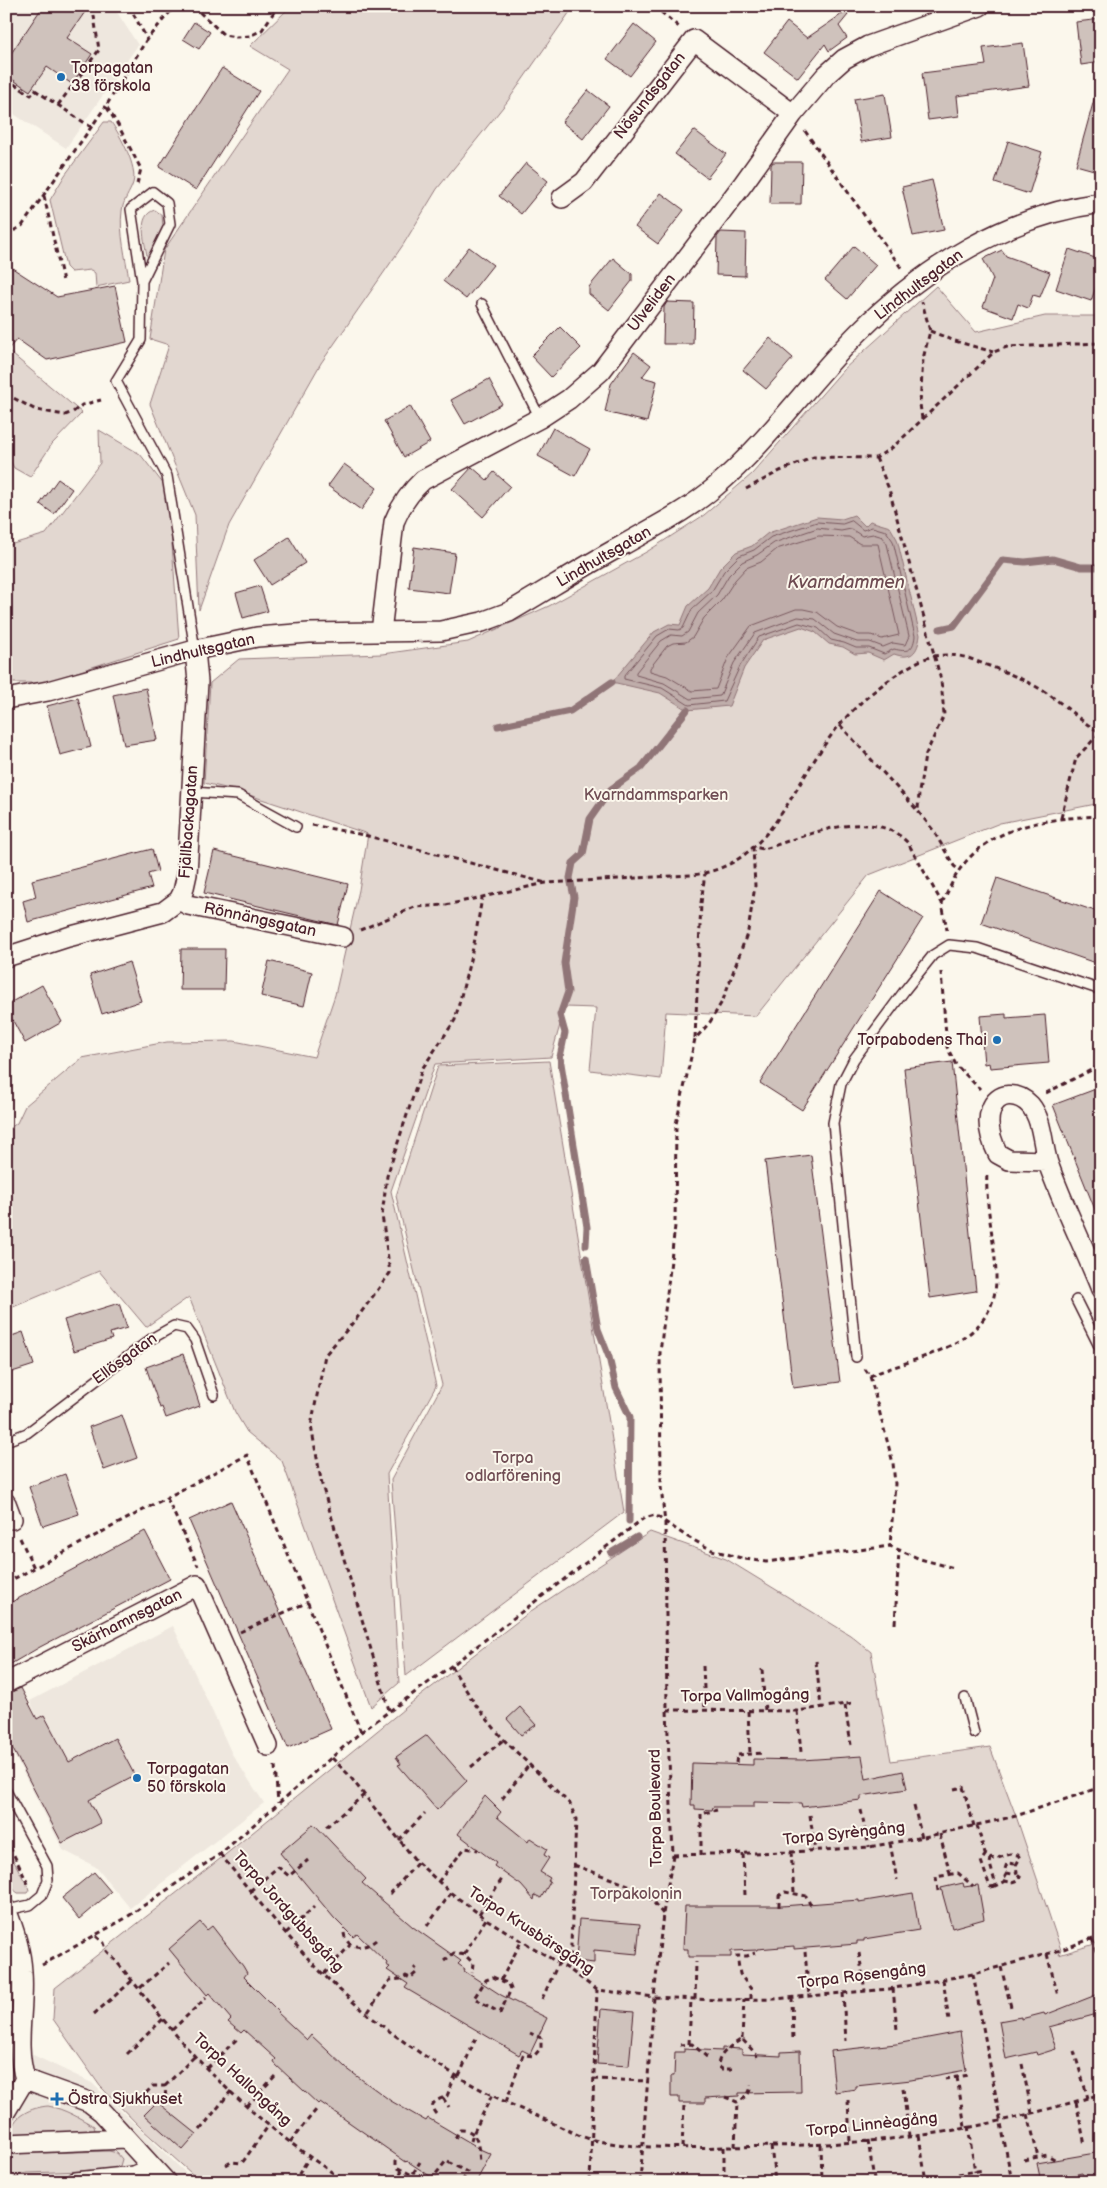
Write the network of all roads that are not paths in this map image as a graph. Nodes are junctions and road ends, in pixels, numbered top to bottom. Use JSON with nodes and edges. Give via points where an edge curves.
{"nodes":[{"id":1,"x":980,"y":6,"type":"edge"},
{"id":2,"x":793,"y":114,"type":"junction"},
{"id":3,"x":562,"y":198,"type":"dead end"},
{"id":4,"x":1101,"y":203,"type":"edge"},
{"id":5,"x":142,"y":281,"type":"junction"},
{"id":6,"x":482,"y":304,"type":"dead end"},
{"id":7,"x":540,"y":418,"type":"junction"},
{"id":8,"x":381,"y":632,"type":"junction"},
{"id":9,"x":195,"y":650,"type":"junction"},
{"id":10,"x":6,"y":698,"type":"edge"},
{"id":11,"x":192,"y":792,"type":"junction"},
{"id":12,"x":296,"y":827,"type":"road end"},
{"id":13,"x":179,"y":900,"type":"junction"},
{"id":14,"x":343,"y":937,"type":"road end"},
{"id":15,"x":6,"y":957,"type":"edge"},
{"id":16,"x":1101,"y":990,"type":"edge"},
{"id":17,"x":1047,"y":1161,"type":"junction"},
{"id":18,"x":1101,"y":1289,"type":"edge"},
{"id":19,"x":1076,"y":1300,"type":"dead end"},
{"id":20,"x":1101,"y":1350,"type":"edge"},
{"id":21,"x":856,"y":1356,"type":"road end"},
{"id":22,"x":214,"y":1395,"type":"dead end"},
{"id":23,"x":6,"y":1441,"type":"edge"},
{"id":24,"x":6,"y":1683,"type":"edge"},
{"id":25,"x":965,"y":1698,"type":"dead end"},
{"id":26,"x":974,"y":1732,"type":"dead end"},
{"id":27,"x":268,"y":1746,"type":"road end"},
{"id":28,"x":6,"y":1791,"type":"edge"},
{"id":29,"x":6,"y":1909,"type":"edge"},
{"id":30,"x":25,"y":2079,"type":"junction"},
{"id":31,"x":6,"y":2111,"type":"edge"},
{"id":32,"x":126,"y":2139,"type":"junction"},
{"id":33,"x":6,"y":2144,"type":"edge"},
{"id":34,"x":153,"y":2168,"type":"junction"},
{"id":35,"x":76,"y":2182,"type":"edge"},
{"id":36,"x":166,"y":2182,"type":"edge"}],
"edges":[{"from":1,"to":2,"type":"street","name":"Ulveliden","via":[[868,46],[844,59]]},
{"from":2,"to":3,"type":"street","name":"Nösundsgatan","via":[[694,40],[584,182]]},
{"from":2,"to":7,"type":"street","name":"Ulveliden","via":[[600,371],[569,399]]},
{"from":4,"to":8,"type":"street","name":"Lindhultsgatan","via":[[1062,210],[998,232],[968,247],[913,284],[858,332],[743,461],[684,511],[509,612],[441,631]]},
{"from":5,"to":5,"type":"lane","via":[[170,224],[167,203],[153,192],[131,209]]},
{"from":5,"to":9,"type":"lane","via":[[141,340],[116,381],[167,476]]},
{"from":6,"to":7,"type":"lane"},
{"from":7,"to":8,"type":"street","name":"Ulveliden","via":[[423,480],[409,493],[394,522]]},
{"from":8,"to":9,"type":"street","name":"Lindhultsgatan","via":[[256,637]]},
{"from":9,"to":10,"type":"street","name":"Lindhultsgatan","via":[[48,691]]},
{"from":9,"to":11,"type":"street","name":"Fjällbackagatan","via":[[198,682]]},
{"from":11,"to":12,"type":"lane","via":[[238,795]]},
{"from":11,"to":13,"type":"street","name":"Fjällbackagatan","via":[[187,874]]},
{"from":13,"to":14,"type":"street","name":"Rönnängsgatan","via":[[188,905]]},
{"from":13,"to":15,"type":"street","name":"Fjällbackagatan","via":[[163,912]]},
{"from":16,"to":21,"type":"lane","via":[[977,948],[949,945],[933,955],[854,1059],[841,1084],[833,1123]]},
{"from":17,"to":17,"type":"street","via":[[1032,1107],[1019,1096],[1002,1097],[994,1104],[990,1121],[998,1154],[1009,1160]]},
{"from":17,"to":18,"type":"street"},
{"from":19,"to":20,"type":"lane"},
{"from":22,"to":23,"type":"lane","name":"Ellösgatan","via":[[195,1340],[187,1329],[174,1326],[151,1339],[27,1433]]},
{"from":24,"to":27,"type":"street","name":"Skärhamnsgatan","via":[[197,1585]]},
{"from":25,"to":26,"type":"lane"},
{"from":28,"to":29,"type":"lane","via":[[47,1866],[48,1880],[42,1895],[30,1905]]},
{"from":29,"to":30,"type":"street","via":[[20,1948],[20,2063]]},
{"from":30,"to":31,"type":"street"},
{"from":30,"to":32,"type":"street","via":[[89,2102]]},
{"from":32,"to":33,"type":"street"},
{"from":32,"to":34,"type":"street"},
{"from":34,"to":35,"type":"street","via":[[134,2176]]},
{"from":34,"to":36,"type":"street"}]}
